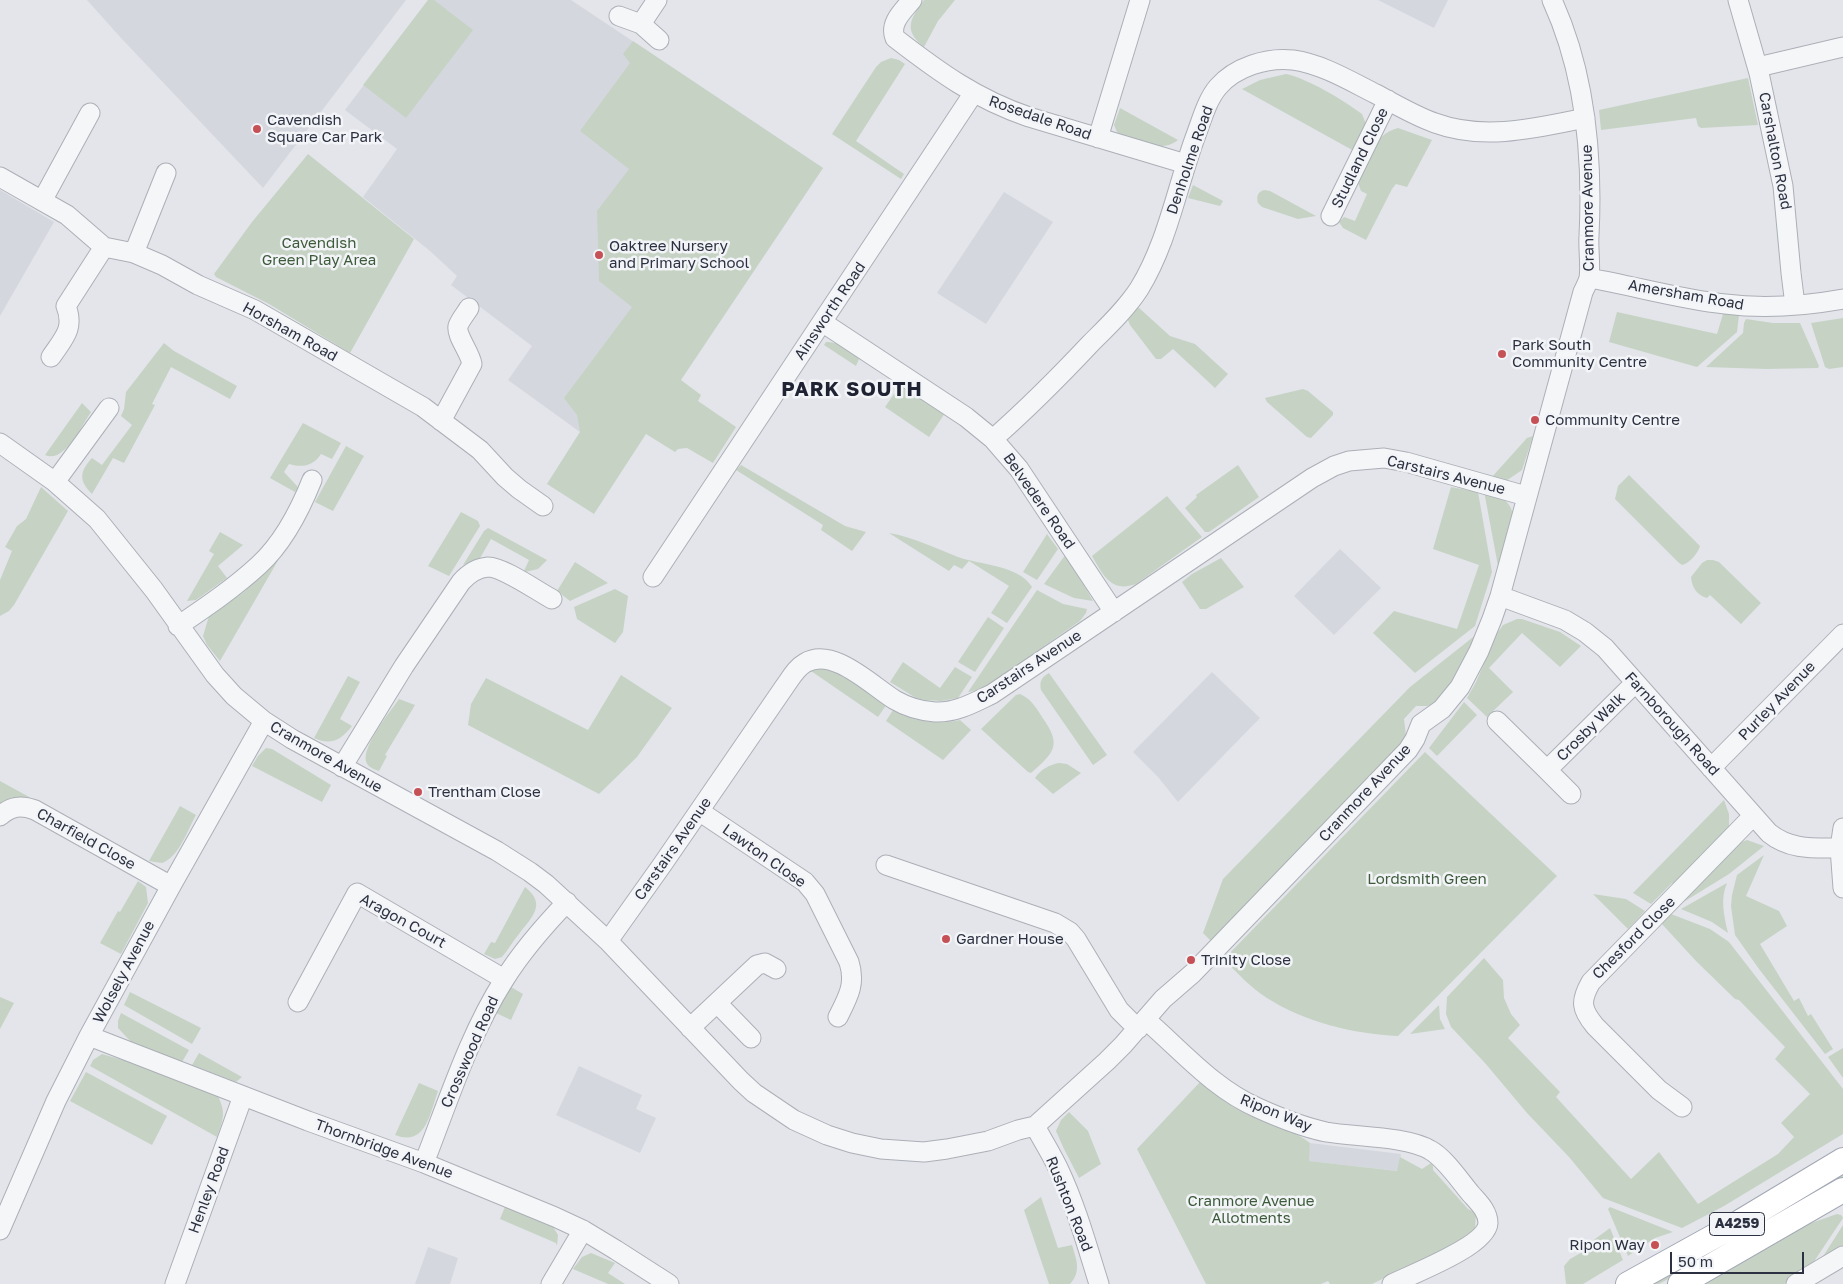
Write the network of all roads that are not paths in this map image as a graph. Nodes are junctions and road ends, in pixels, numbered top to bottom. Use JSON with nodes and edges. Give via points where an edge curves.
{"nodes":[{"id":1,"x":657,"y":0,"type":"edge"},
{"id":2,"x":912,"y":0,"type":"edge"},
{"id":3,"x":1140,"y":0,"type":"edge"},
{"id":4,"x":1552,"y":0,"type":"edge"},
{"id":5,"x":1738,"y":0,"type":"edge"},
{"id":6,"x":619,"y":16,"type":"dead end"},
{"id":7,"x":640,"y":24,"type":"junction"},
{"id":8,"x":659,"y":40,"type":"dead end"},
{"id":9,"x":1843,"y":47,"type":"edge"},
{"id":10,"x":1758,"y":67,"type":"junction"},
{"id":11,"x":973,"y":94,"type":"junction"},
{"id":12,"x":1388,"y":100,"type":"junction"},
{"id":13,"x":90,"y":112,"type":"dead end"},
{"id":14,"x":1585,"y":118,"type":"junction"},
{"id":15,"x":1098,"y":138,"type":"junction"},
{"id":16,"x":1186,"y":164,"type":"junction"},
{"id":17,"x":166,"y":173,"type":"dead end"},
{"id":18,"x":0,"y":178,"type":"edge"},
{"id":19,"x":42,"y":201,"type":"junction"},
{"id":20,"x":1331,"y":216,"type":"dead end"},
{"id":21,"x":104,"y":247,"type":"junction"},
{"id":22,"x":134,"y":253,"type":"junction"},
{"id":23,"x":1589,"y":278,"type":"junction"},
{"id":24,"x":1843,"y":299,"type":"edge"},
{"id":25,"x":1795,"y":305,"type":"junction"},
{"id":26,"x":469,"y":308,"type":"dead end"},
{"id":27,"x":822,"y":322,"type":"junction"},
{"id":28,"x":51,"y":357,"type":"dead end"},
{"id":29,"x":109,"y":408,"type":"dead end"},
{"id":30,"x":441,"y":421,"type":"junction"},
{"id":31,"x":994,"y":439,"type":"junction"},
{"id":32,"x":0,"y":443,"type":"edge"},
{"id":33,"x":312,"y":480,"type":"dead end"},
{"id":34,"x":55,"y":482,"type":"junction"},
{"id":35,"x":1526,"y":496,"type":"junction"},
{"id":36,"x":544,"y":506,"type":"dead end"},
{"id":37,"x":653,"y":577,"type":"dead end"},
{"id":38,"x":1500,"y":596,"type":"junction"},
{"id":39,"x":552,"y":599,"type":"dead end"},
{"id":40,"x":1114,"y":612,"type":"junction"},
{"id":41,"x":178,"y":626,"type":"junction"},
{"id":42,"x":1843,"y":634,"type":"edge"},
{"id":43,"x":1635,"y":683,"type":"junction"},
{"id":44,"x":264,"y":721,"type":"junction"},
{"id":45,"x":1496,"y":721,"type":"dead end"},
{"id":46,"x":342,"y":767,"type":"junction"},
{"id":47,"x":1711,"y":768,"type":"junction"},
{"id":48,"x":1547,"y":770,"type":"junction"},
{"id":49,"x":1571,"y":794,"type":"dead end"},
{"id":50,"x":699,"y":811,"type":"junction"},
{"id":51,"x":0,"y":816,"type":"edge"},
{"id":52,"x":1753,"y":816,"type":"junction"},
{"id":53,"x":1843,"y":828,"type":"edge"},
{"id":54,"x":1840,"y":848,"type":"junction"},
{"id":55,"x":886,"y":865,"type":"dead end"},
{"id":56,"x":171,"y":886,"type":"junction"},
{"id":57,"x":1843,"y":888,"type":"edge"},
{"id":58,"x":567,"y":902,"type":"junction"},
{"id":59,"x":608,"y":941,"type":"junction"},
{"id":60,"x":776,"y":969,"type":"dead end"},
{"id":61,"x":504,"y":979,"type":"junction"},
{"id":62,"x":298,"y":1002,"type":"dead end"},
{"id":63,"x":717,"y":1003,"type":"junction"},
{"id":64,"x":838,"y":1017,"type":"dead end"},
{"id":65,"x":1142,"y":1024,"type":"junction"},
{"id":66,"x":690,"y":1028,"type":"junction"},
{"id":67,"x":90,"y":1036,"type":"junction"},
{"id":68,"x":751,"y":1038,"type":"dead end"},
{"id":69,"x":244,"y":1096,"type":"junction"},
{"id":70,"x":1682,"y":1107,"type":"dead end"},
{"id":71,"x":1035,"y":1126,"type":"junction"},
{"id":72,"x":1843,"y":1160,"type":"edge"},
{"id":73,"x":424,"y":1163,"type":"junction"},
{"id":74,"x":1843,"y":1190,"type":"edge"},
{"id":75,"x":0,"y":1230,"type":"edge"},
{"id":76,"x":582,"y":1230,"type":"junction"},
{"id":77,"x":1843,"y":1256,"type":"edge"},
{"id":78,"x":175,"y":1284,"type":"edge"},
{"id":79,"x":551,"y":1284,"type":"edge"},
{"id":80,"x":668,"y":1284,"type":"edge"},
{"id":81,"x":1099,"y":1284,"type":"edge"},
{"id":82,"x":1392,"y":1284,"type":"edge"},
{"id":83,"x":1628,"y":1284,"type":"edge"},
{"id":84,"x":1680,"y":1284,"type":"edge"},
{"id":85,"x":1796,"y":1284,"type":"edge"}],
"edges":[{"from":1,"to":7,"type":"street"},
{"from":2,"to":11,"type":"street","name":"Rosedale Road","via":[[894,24],[892,32],[895,38]]},
{"from":3,"to":15,"type":"street"},
{"from":4,"to":14,"type":"street","name":"Cranmore Avenue","via":[[1570,49]]},
{"from":5,"to":10,"type":"street","name":"Carshalton Road"},
{"from":6,"to":7,"type":"street"},
{"from":7,"to":8,"type":"street"},
{"from":9,"to":10,"type":"street"},
{"from":10,"to":25,"type":"street","name":"Carshalton Road","via":[[1783,186]]},
{"from":11,"to":15,"type":"street","name":"Rosedale Road","via":[[1005,109]]},
{"from":11,"to":27,"type":"street","name":"Ainsworth Road"},
{"from":12,"to":14,"type":"street","name":"Denholme Road","via":[[1434,123],[1479,132],[1530,129]]},
{"from":12,"to":16,"type":"street","name":"Denholme Road","via":[[1331,71],[1307,63],[1292,60],[1262,62],[1236,72],[1214,92]]},
{"from":12,"to":20,"type":"street","name":"Studland Close"},
{"from":13,"to":19,"type":"street"},
{"from":14,"to":23,"type":"street","name":"Cranmore Avenue","via":[[1591,183]]},
{"from":15,"to":16,"type":"street","name":"Rosedale Road"},
{"from":16,"to":31,"type":"street","name":"Denholme Road","via":[[1161,243],[1138,291]]},
{"from":17,"to":22,"type":"street"},
{"from":18,"to":19,"type":"street","name":"Horsham Road"},
{"from":19,"to":21,"type":"street","name":"Horsham Road","via":[[67,215]]},
{"from":21,"to":22,"type":"street","name":"Horsham Road"},
{"from":21,"to":28,"type":"street","via":[[66,306],[70,319],[68,330]]},
{"from":22,"to":30,"type":"street","name":"Horsham Road","via":[[255,310]]},
{"from":23,"to":25,"type":"street","name":"Amersham Road","via":[[1726,305]]},
{"from":23,"to":35,"type":"street","name":"Cranmore Avenue"},
{"from":24,"to":25,"type":"street","name":"Amersham Road"},
{"from":26,"to":30,"type":"street","via":[[458,326],[459,337],[472,364]]},
{"from":27,"to":31,"type":"street","name":"Belvedere Road"},
{"from":27,"to":37,"type":"street","name":"Ainsworth Road"},
{"from":29,"to":34,"type":"street"},
{"from":30,"to":36,"type":"street","name":"Horsham Road","via":[[480,450],[519,489]]},
{"from":31,"to":40,"type":"street","name":"Belvedere Road","via":[[1024,476]]},
{"from":32,"to":34,"type":"street","name":"Cranmore Avenue"},
{"from":33,"to":41,"type":"street","via":[[288,528],[260,564]]},
{"from":34,"to":41,"type":"street","name":"Cranmore Avenue","via":[[112,536]]},
{"from":35,"to":38,"type":"street","name":"Cranmore Avenue"},
{"from":35,"to":40,"type":"street","name":"Carstairs Avenue","via":[[1395,460],[1349,461],[1312,478]]},
{"from":38,"to":43,"type":"street","name":"Farnborough Road","via":[[1565,620],[1585,632],[1605,648]]},
{"from":38,"to":65,"type":"street","name":"Cranmore Avenue","via":[[1479,651],[1451,699],[1421,724],[1408,750]]},
{"from":39,"to":46,"type":"street","via":[[500,570],[488,567],[470,572],[404,666]]},
{"from":40,"to":50,"type":"street","name":"Carstairs Avenue","via":[[992,694],[960,709],[945,712],[904,705],[836,662],[818,658],[805,663],[785,686]]},
{"from":41,"to":44,"type":"street","name":"Cranmore Avenue","via":[[219,680]]},
{"from":42,"to":47,"type":"street","name":"Purley Avenue"},
{"from":43,"to":47,"type":"street","name":"Farnborough Road"},
{"from":43,"to":48,"type":"street","name":"Crosby Walk"},
{"from":44,"to":46,"type":"street","name":"Cranmore Avenue"},
{"from":44,"to":56,"type":"street","name":"Wolsely Avenue"},
{"from":45,"to":48,"type":"street","name":"Crosby Walk"},
{"from":46,"to":58,"type":"street","name":"Cranmore Avenue","via":[[497,851]]},
{"from":47,"to":52,"type":"street","name":"Farnborough Road"},
{"from":48,"to":49,"type":"street","name":"Crosby Walk"},
{"from":50,"to":59,"type":"street","name":"Carstairs Avenue"},
{"from":50,"to":64,"type":"street","name":"Lawton Close","via":[[805,882],[815,894],[853,973],[853,983]]},
{"from":51,"to":56,"type":"street","name":"Charfield Close","via":[[14,807],[35,810]]},
{"from":52,"to":54,"type":"street","name":"Farnborough Road","via":[[1769,833],[1792,846]]},
{"from":52,"to":70,"type":"street","name":"Chesford Close","via":[[1591,982],[1585,992],[1584,1008],[1595,1026],[1659,1090]]},
{"from":53,"to":54,"type":"street"},
{"from":54,"to":57,"type":"street"},
{"from":55,"to":65,"type":"street","via":[[1047,920],[1070,932],[1119,1010]]},
{"from":56,"to":67,"type":"street","name":"Wolsely Avenue"},
{"from":58,"to":59,"type":"street","name":"Cranmore Avenue"},
{"from":58,"to":61,"type":"street","name":"Crosswood Road","via":[[535,936]]},
{"from":59,"to":66,"type":"street","name":"Cranmore Avenue"},
{"from":60,"to":63,"type":"street","via":[[765,963],[757,965]]},
{"from":61,"to":62,"type":"street","name":"Aragon Court","via":[[357,893]]},
{"from":61,"to":73,"type":"street","name":"Crosswood Road","via":[[480,1023]]},
{"from":63,"to":66,"type":"street"},
{"from":63,"to":68,"type":"street"},
{"from":65,"to":71,"type":"street","name":"Cranmore Avenue","via":[[1107,1061]]},
{"from":65,"to":82,"type":"street","name":"Ripon Way","via":[[1222,1088],[1256,1108],[1325,1132],[1415,1144],[1432,1151],[1442,1160],[1483,1208],[1487,1229],[1467,1248]]},
{"from":66,"to":71,"type":"street","name":"Cranmore Avenue","via":[[754,1093],[794,1120],[842,1140],[881,1149],[924,1152],[988,1141]]},
{"from":67,"to":69,"type":"street","name":"Thornbridge Avenue"},
{"from":67,"to":75,"type":"street","name":"Wolsely Avenue","via":[[52,1110]]},
{"from":69,"to":73,"type":"street","name":"Thornbridge Avenue"},
{"from":69,"to":78,"type":"street","name":"Henley Road"},
{"from":71,"to":81,"type":"street","name":"Rushton Road","via":[[1065,1186]]},
{"from":72,"to":83,"type":"main road","number":"A4259"},
{"from":73,"to":76,"type":"street","name":"Thornbridge Avenue"},
{"from":74,"to":84,"type":"main road","number":"A4259"},
{"from":76,"to":79,"type":"street"},
{"from":76,"to":80,"type":"street","name":"Thornbridge Avenue"},
{"from":77,"to":85,"type":"street"}]}
